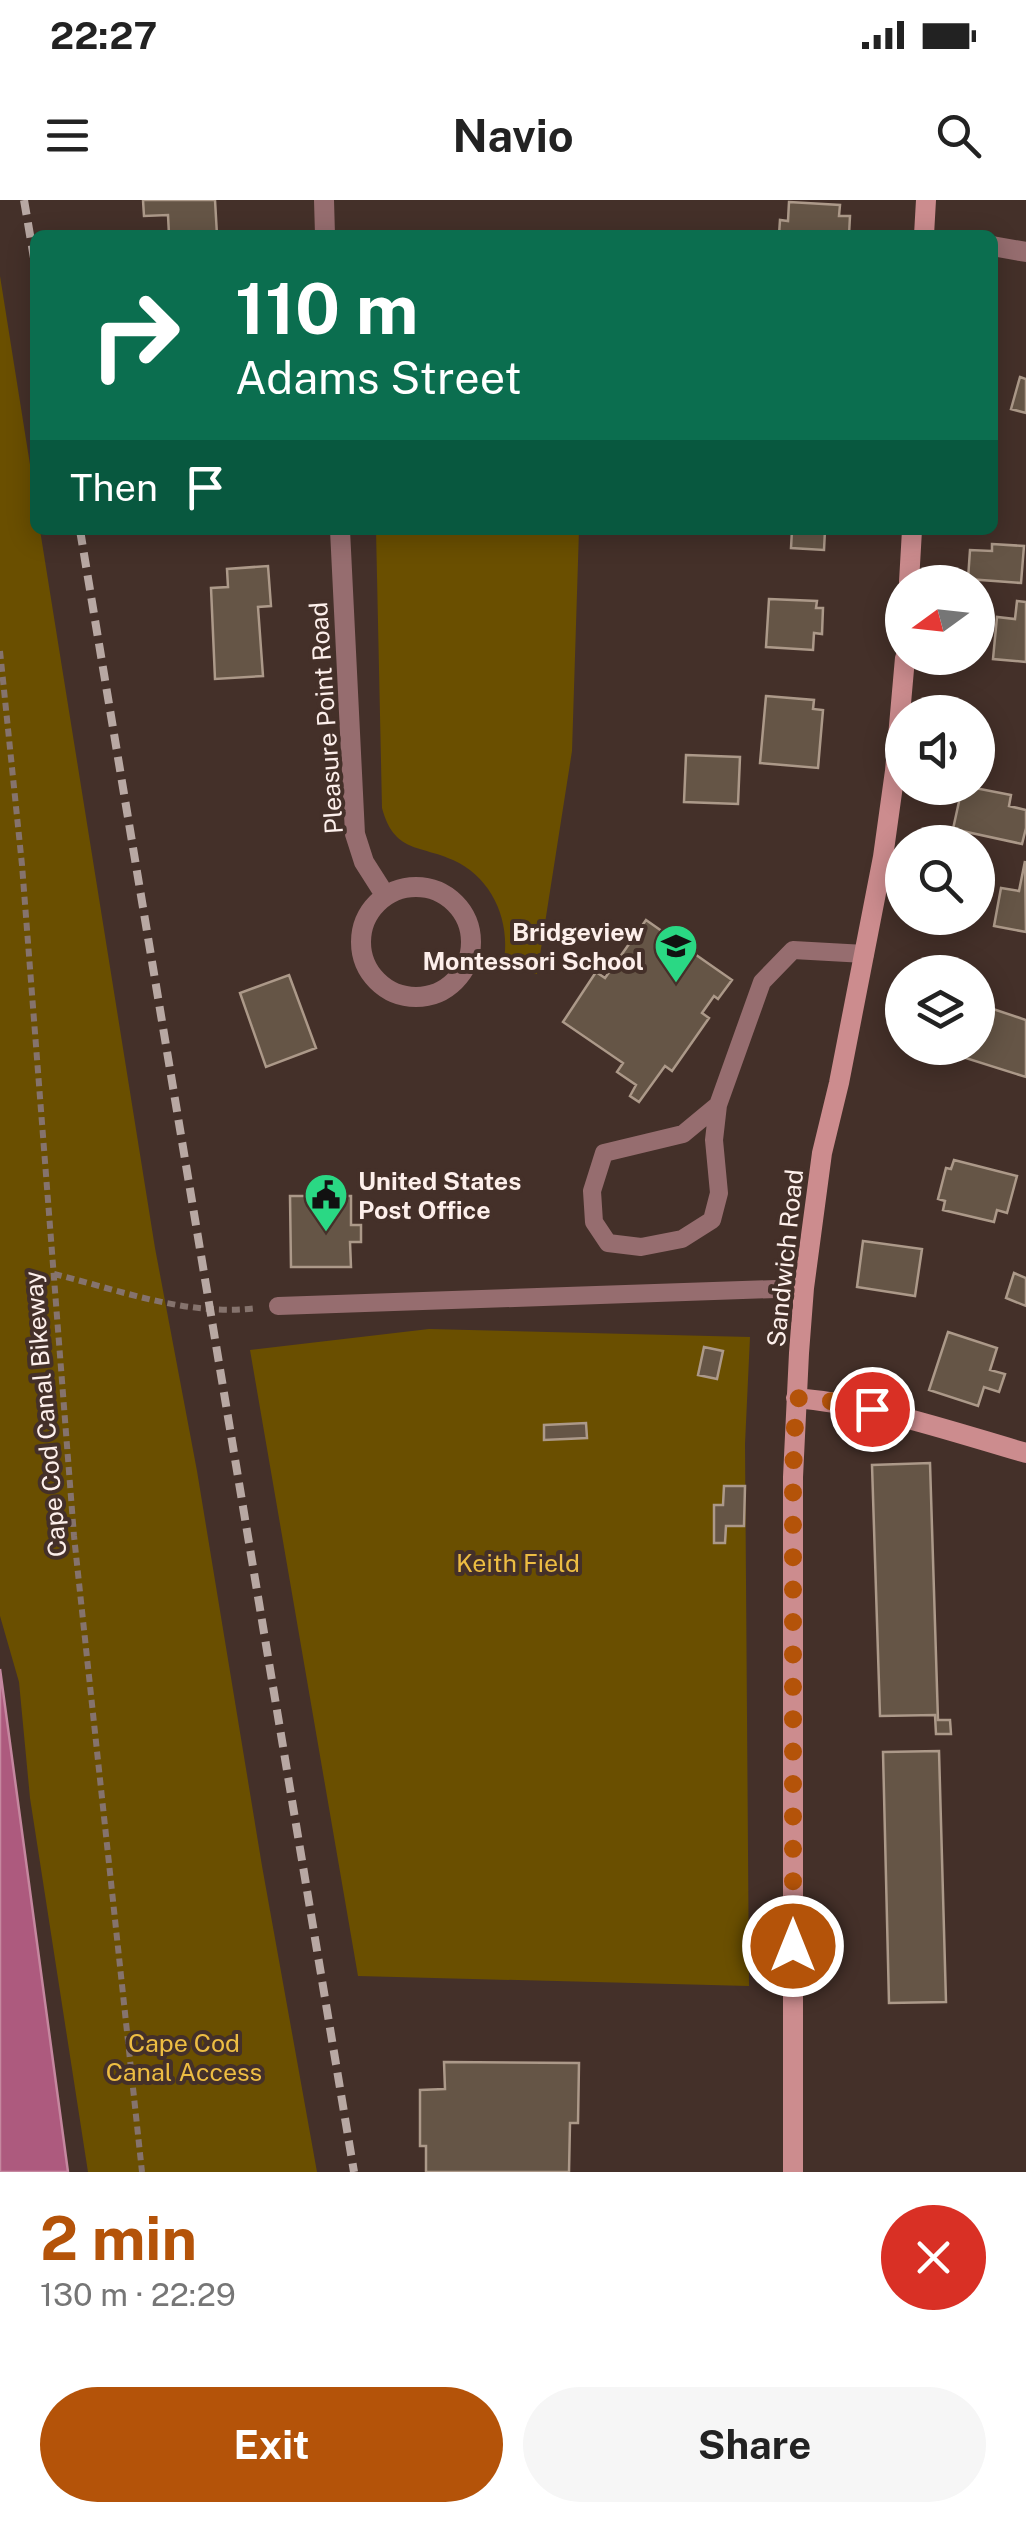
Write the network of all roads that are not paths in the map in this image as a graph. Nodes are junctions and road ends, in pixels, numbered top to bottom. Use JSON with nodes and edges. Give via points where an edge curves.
{"nodes":[{"id":1,"x":324,"y":200,"type":"edge"},
{"id":2,"x":926,"y":200,"type":"edge"},
{"id":3,"x":326,"y":230,"type":"edge"},
{"id":4,"x":928,"y":230,"type":"edge"},
{"id":5,"x":998,"y":247,"type":"edge"},
{"id":6,"x":1026,"y":252,"type":"edge"},
{"id":7,"x":340,"y":535,"type":"edge"},
{"id":8,"x":912,"y":535,"type":"edge"},
{"id":9,"x":910,"y":565,"type":"edge"},
{"id":10,"x":903,"y":675,"type":"edge"},
{"id":11,"x":386,"y":895,"type":"junction"},
{"id":12,"x":865,"y":954,"type":"junction"},
{"id":13,"x":718,"y":1106,"type":"junction"},
{"id":14,"x":804,"y":1288,"type":"junction"},
{"id":15,"x":278,"y":1306,"type":"road end"},
{"id":16,"x":796,"y":1398,"type":"junction"},
{"id":17,"x":1026,"y":1454,"type":"edge"},
{"id":18,"x":793,"y":2172,"type":"edge"}],
"edges":[{"from":1,"to":3,"type":"street"},
{"from":2,"to":4,"type":"main road"},
{"from":5,"to":6,"type":"street"},
{"from":7,"to":11,"type":"street","name":"Pleasure Point Road","via":[[355,834]]},
{"from":8,"to":9,"type":"main road"},
{"from":10,"to":12,"type":"main road","name":"Sandwich Road"},
{"from":11,"to":11,"type":"street","via":[[420,886],[437,890],[464,914],[471,948],[466,966],[442,991],[404,996],[373,977],[360,942],[363,924]]},
{"from":12,"to":13,"type":"lane","via":[[792,950],[762,982]]},
{"from":12,"to":14,"type":"main road","name":"Sandwich Road","via":[[822,1153]]},
{"from":13,"to":13,"type":"lane","via":[[683,1134],[604,1153],[592,1192],[594,1222],[608,1242],[641,1247],[682,1239],[712,1220],[719,1193]]},
{"from":14,"to":15,"type":"lane"},
{"from":14,"to":16,"type":"main road","name":"Sandwich Road"},
{"from":16,"to":17,"type":"main road","via":[[872,1409]]},
{"from":16,"to":18,"type":"main road","name":"Sandwich Road"}]}
